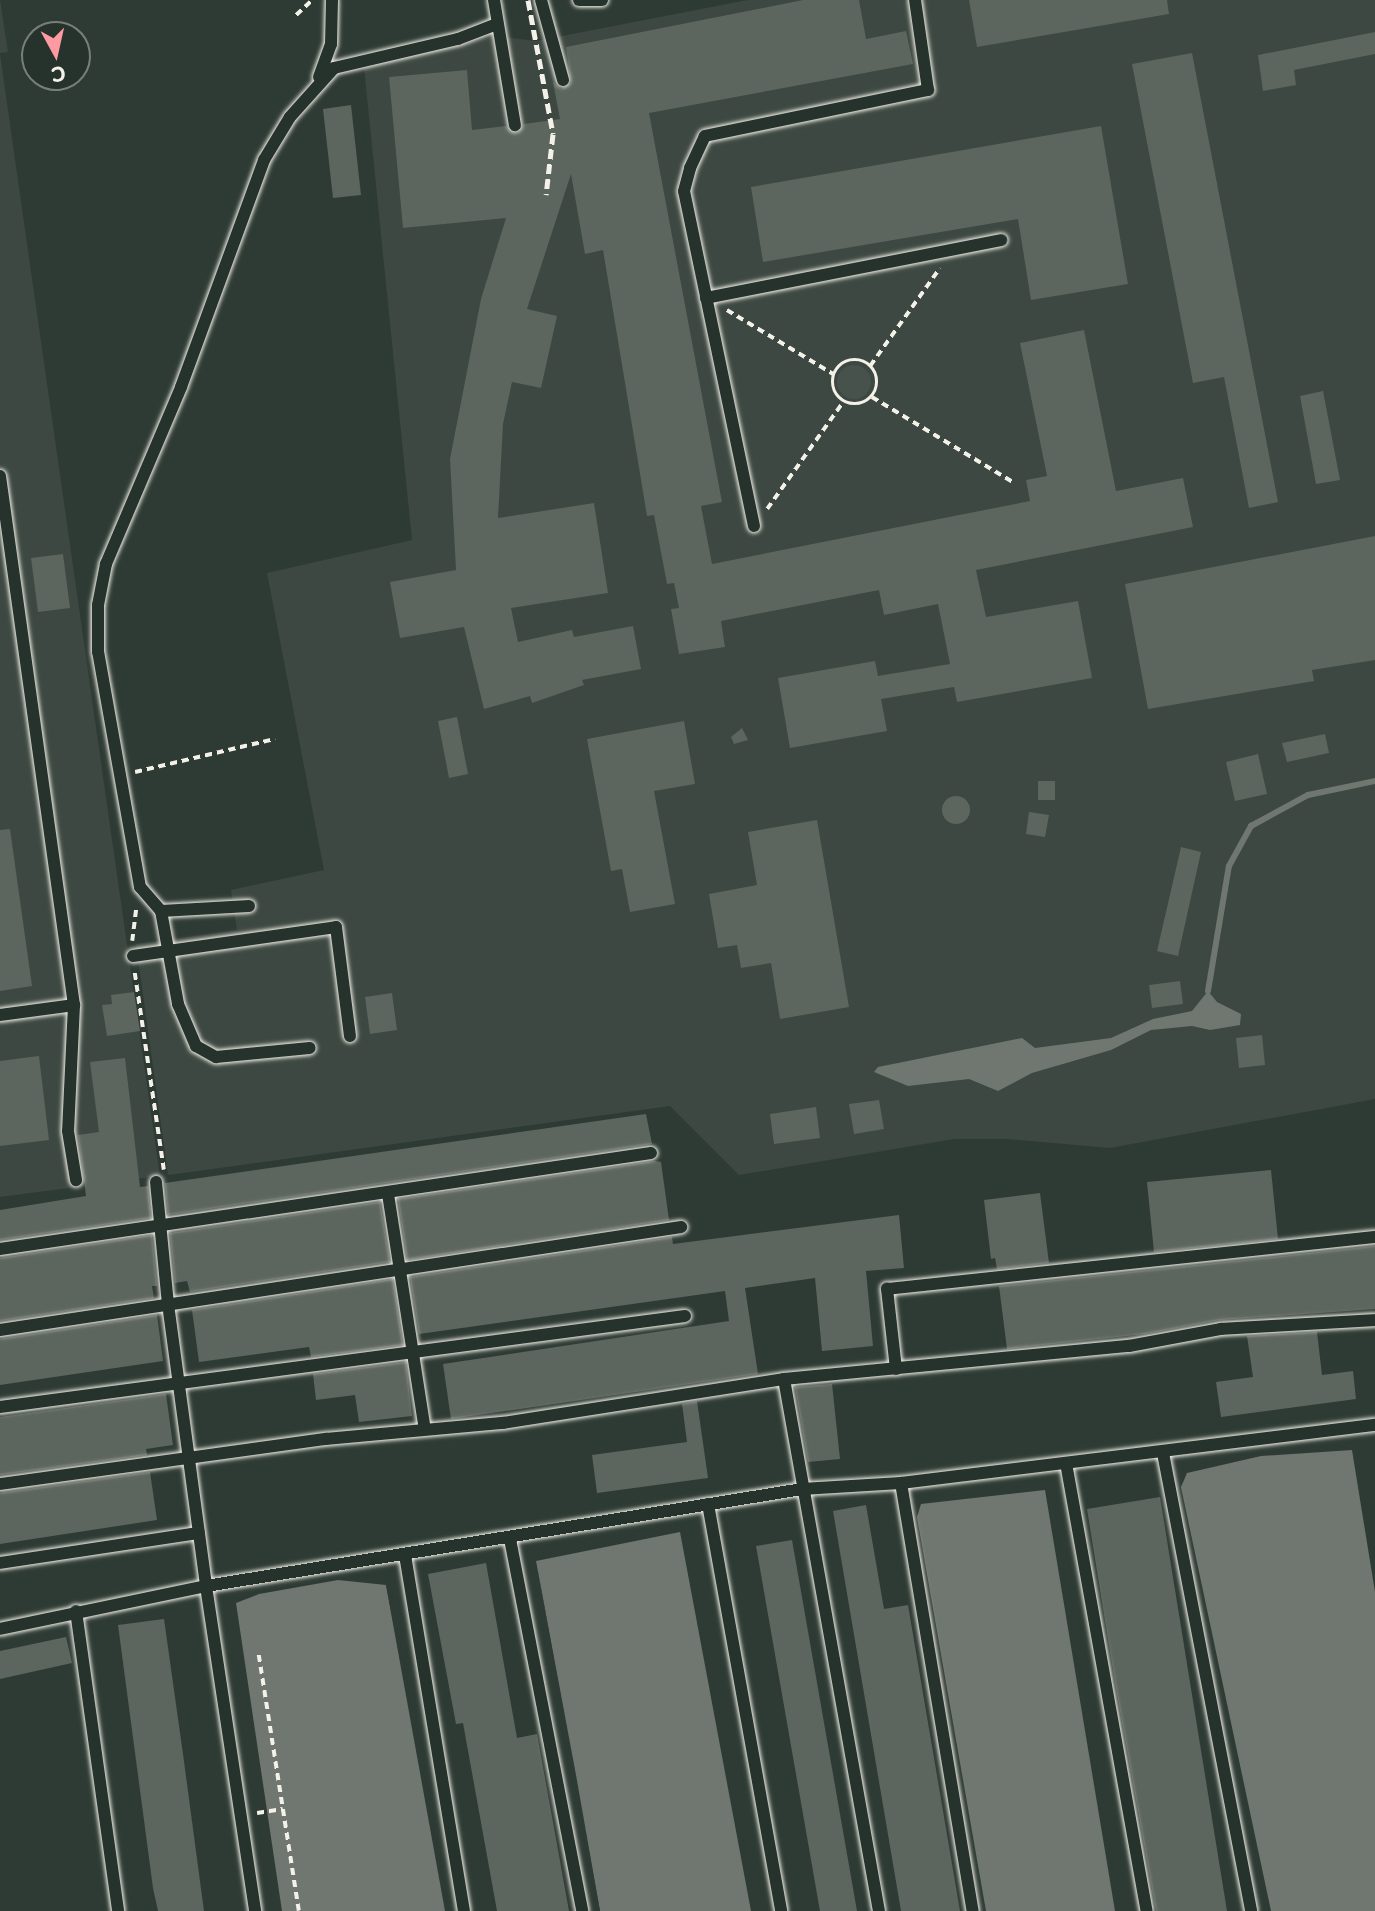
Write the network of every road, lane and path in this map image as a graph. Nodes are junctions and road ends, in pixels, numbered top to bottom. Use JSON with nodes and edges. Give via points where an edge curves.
{"nodes":[{"id":1,"x":312,"y":0,"type":"edge"},
{"id":2,"x":332,"y":0,"type":"edge"},
{"id":3,"x":494,"y":0,"type":"edge"},
{"id":4,"x":541,"y":0,"type":"edge"},
{"id":5,"x":579,"y":0,"type":"edge"},
{"id":6,"x":602,"y":0,"type":"edge"},
{"id":7,"x":915,"y":0,"type":"edge"},
{"id":8,"x":296,"y":15,"type":"dead end"},
{"id":9,"x":497,"y":24,"type":"junction"},
{"id":10,"x":563,"y":80,"type":"dead end"},
{"id":11,"x":313,"y":86,"type":"junction"},
{"id":12,"x":516,"y":125,"type":"dead end"},
{"id":13,"x":1001,"y":240,"type":"dead end"},
{"id":14,"x":954,"y":250,"type":"junction"},
{"id":15,"x":706,"y":298,"type":"junction"},
{"id":16,"x":870,"y":366,"type":"junction"},
{"id":17,"x":833,"y":374,"type":"junction"},
{"id":18,"x":872,"y":397,"type":"junction"},
{"id":19,"x":843,"y":402,"type":"junction"},
{"id":20,"x":0,"y":476,"type":"edge"},
{"id":21,"x":1013,"y":482,"type":"dead end"},
{"id":22,"x":754,"y":526,"type":"joint"},
{"id":23,"x":275,"y":739,"type":"dead end"},
{"id":24,"x":118,"y":774,"type":"junction"},
{"id":25,"x":249,"y":906,"type":"dead end"},
{"id":26,"x":161,"y":911,"type":"junction"},
{"id":27,"x":135,"y":915,"type":"dead end"},
{"id":28,"x":171,"y":951,"type":"junction"},
{"id":29,"x":133,"y":956,"type":"junction"},
{"id":30,"x":74,"y":1005,"type":"junction"},
{"id":31,"x":0,"y":1015,"type":"edge"},
{"id":32,"x":350,"y":1036,"type":"dead end"},
{"id":33,"x":310,"y":1048,"type":"dead end"},
{"id":34,"x":651,"y":1153,"type":"dead end"},
{"id":35,"x":76,"y":1180,"type":"dead end"},
{"id":36,"x":156,"y":1182,"type":"joint"},
{"id":37,"x":387,"y":1194,"type":"junction"},
{"id":38,"x":162,"y":1225,"type":"junction"},
{"id":39,"x":681,"y":1227,"type":"dead end"},
{"id":40,"x":1375,"y":1237,"type":"edge"},
{"id":41,"x":0,"y":1249,"type":"edge"},
{"id":42,"x":400,"y":1272,"type":"junction"},
{"id":43,"x":168,"y":1304,"type":"junction"},
{"id":44,"x":685,"y":1316,"type":"dead end"},
{"id":45,"x":1375,"y":1320,"type":"edge"},
{"id":46,"x":0,"y":1330,"type":"edge"},
{"id":47,"x":412,"y":1349,"type":"junction"},
{"id":48,"x":896,"y":1369,"type":"junction"},
{"id":49,"x":784,"y":1379,"type":"junction"},
{"id":50,"x":178,"y":1382,"type":"junction"},
{"id":51,"x":0,"y":1407,"type":"edge"},
{"id":52,"x":1375,"y":1425,"type":"edge"},
{"id":53,"x":425,"y":1429,"type":"junction"},
{"id":54,"x":1163,"y":1453,"type":"junction"},
{"id":55,"x":189,"y":1458,"type":"junction"},
{"id":56,"x":1066,"y":1463,"type":"junction"},
{"id":57,"x":901,"y":1483,"type":"junction"},
{"id":58,"x":0,"y":1484,"type":"edge"},
{"id":59,"x":802,"y":1489,"type":"junction"},
{"id":60,"x":708,"y":1504,"type":"junction"},
{"id":61,"x":199,"y":1533,"type":"junction"},
{"id":62,"x":510,"y":1539,"type":"junction"},
{"id":63,"x":405,"y":1555,"type":"junction"},
{"id":64,"x":0,"y":1563,"type":"edge"},
{"id":65,"x":206,"y":1586,"type":"junction"},
{"id":66,"x":76,"y":1611,"type":"junction"},
{"id":67,"x":0,"y":1629,"type":"edge"},
{"id":68,"x":259,"y":1655,"type":"dead end"},
{"id":69,"x":283,"y":1810,"type":"junction"},
{"id":70,"x":244,"y":1815,"type":"dead end"},
{"id":71,"x":118,"y":1911,"type":"edge"},
{"id":72,"x":255,"y":1911,"type":"edge"},
{"id":73,"x":299,"y":1911,"type":"edge"},
{"id":74,"x":464,"y":1911,"type":"edge"},
{"id":75,"x":582,"y":1911,"type":"edge"},
{"id":76,"x":781,"y":1911,"type":"edge"},
{"id":77,"x":879,"y":1911,"type":"edge"},
{"id":78,"x":973,"y":1911,"type":"edge"},
{"id":79,"x":1147,"y":1911,"type":"edge"},
{"id":80,"x":1251,"y":1911,"type":"edge"}],
"edges":[{"from":1,"to":8,"type":"path"},
{"from":2,"to":11,"type":"lane","via":[[326,66]]},
{"from":3,"to":9,"type":"lane"},
{"from":4,"to":10,"type":"lane"},
{"from":5,"to":6,"type":"lane"},
{"from":7,"to":15,"type":"lane","via":[[928,90],[705,136],[684,191]]},
{"from":9,"to":11,"type":"lane","via":[[458,39],[350,61]]},
{"from":9,"to":12,"type":"lane"},
{"from":11,"to":24,"type":"lane","via":[[264,160],[181,387],[106,564],[97,606],[98,652]]},
{"from":13,"to":14,"type":"lane"},
{"from":14,"to":15,"type":"lane"},
{"from":14,"to":16,"type":"path"},
{"from":15,"to":17,"type":"path"},
{"from":15,"to":22,"type":"lane"},
{"from":16,"to":17,"type":"path","via":[[857,360],[843,363]]},
{"from":16,"to":18,"type":"path","via":[[877,387]]},
{"from":17,"to":19,"type":"path","via":[[833,390]]},
{"from":18,"to":19,"type":"path","via":[[859,405]]},
{"from":18,"to":21,"type":"path"},
{"from":19,"to":22,"type":"path"},
{"from":20,"to":30,"type":"lane"},
{"from":23,"to":24,"type":"path"},
{"from":24,"to":26,"type":"lane","via":[[140,887]]},
{"from":25,"to":26,"type":"lane"},
{"from":26,"to":28,"type":"lane"},
{"from":27,"to":29,"type":"path"},
{"from":28,"to":29,"type":"lane"},
{"from":28,"to":32,"type":"lane","via":[[336,927]]},
{"from":28,"to":33,"type":"lane","via":[[178,1004],[196,1046],[216,1057]]},
{"from":29,"to":36,"type":"path","via":[[164,1175]]},
{"from":30,"to":31,"type":"lane"},
{"from":30,"to":35,"type":"lane","via":[[68,1131]]},
{"from":34,"to":37,"type":"lane"},
{"from":36,"to":38,"type":"lane"},
{"from":37,"to":38,"type":"lane"},
{"from":37,"to":42,"type":"lane"},
{"from":38,"to":41,"type":"lane"},
{"from":38,"to":43,"type":"lane"},
{"from":39,"to":42,"type":"lane"},
{"from":40,"to":48,"type":"lane","via":[[887,1289]]},
{"from":42,"to":43,"type":"lane"},
{"from":42,"to":47,"type":"lane"},
{"from":43,"to":46,"type":"lane"},
{"from":43,"to":50,"type":"lane"},
{"from":44,"to":47,"type":"lane"},
{"from":45,"to":48,"type":"lane","via":[[1221,1329],[1129,1346]]},
{"from":47,"to":50,"type":"lane"},
{"from":47,"to":53,"type":"lane"},
{"from":48,"to":49,"type":"lane"},
{"from":49,"to":53,"type":"lane","via":[[503,1423]]},
{"from":49,"to":59,"type":"lane"},
{"from":50,"to":51,"type":"lane"},
{"from":50,"to":55,"type":"lane"},
{"from":52,"to":54,"type":"lane"},
{"from":53,"to":55,"type":"lane"},
{"from":54,"to":56,"type":"lane"},
{"from":54,"to":80,"type":"lane"},
{"from":55,"to":58,"type":"lane"},
{"from":55,"to":61,"type":"lane"},
{"from":56,"to":57,"type":"lane"},
{"from":56,"to":79,"type":"lane"},
{"from":57,"to":59,"type":"lane"},
{"from":57,"to":78,"type":"lane"},
{"from":59,"to":60,"type":"lane"},
{"from":59,"to":77,"type":"lane"},
{"from":60,"to":62,"type":"lane"},
{"from":60,"to":76,"type":"lane"},
{"from":61,"to":64,"type":"lane"},
{"from":61,"to":65,"type":"lane"},
{"from":62,"to":63,"type":"lane"},
{"from":62,"to":75,"type":"lane"},
{"from":63,"to":65,"type":"lane"},
{"from":63,"to":74,"type":"lane"},
{"from":65,"to":66,"type":"lane"},
{"from":65,"to":72,"type":"lane"},
{"from":66,"to":67,"type":"lane"},
{"from":66,"to":71,"type":"lane"},
{"from":68,"to":69,"type":"path"},
{"from":69,"to":70,"type":"path"},
{"from":69,"to":73,"type":"path"}]}
